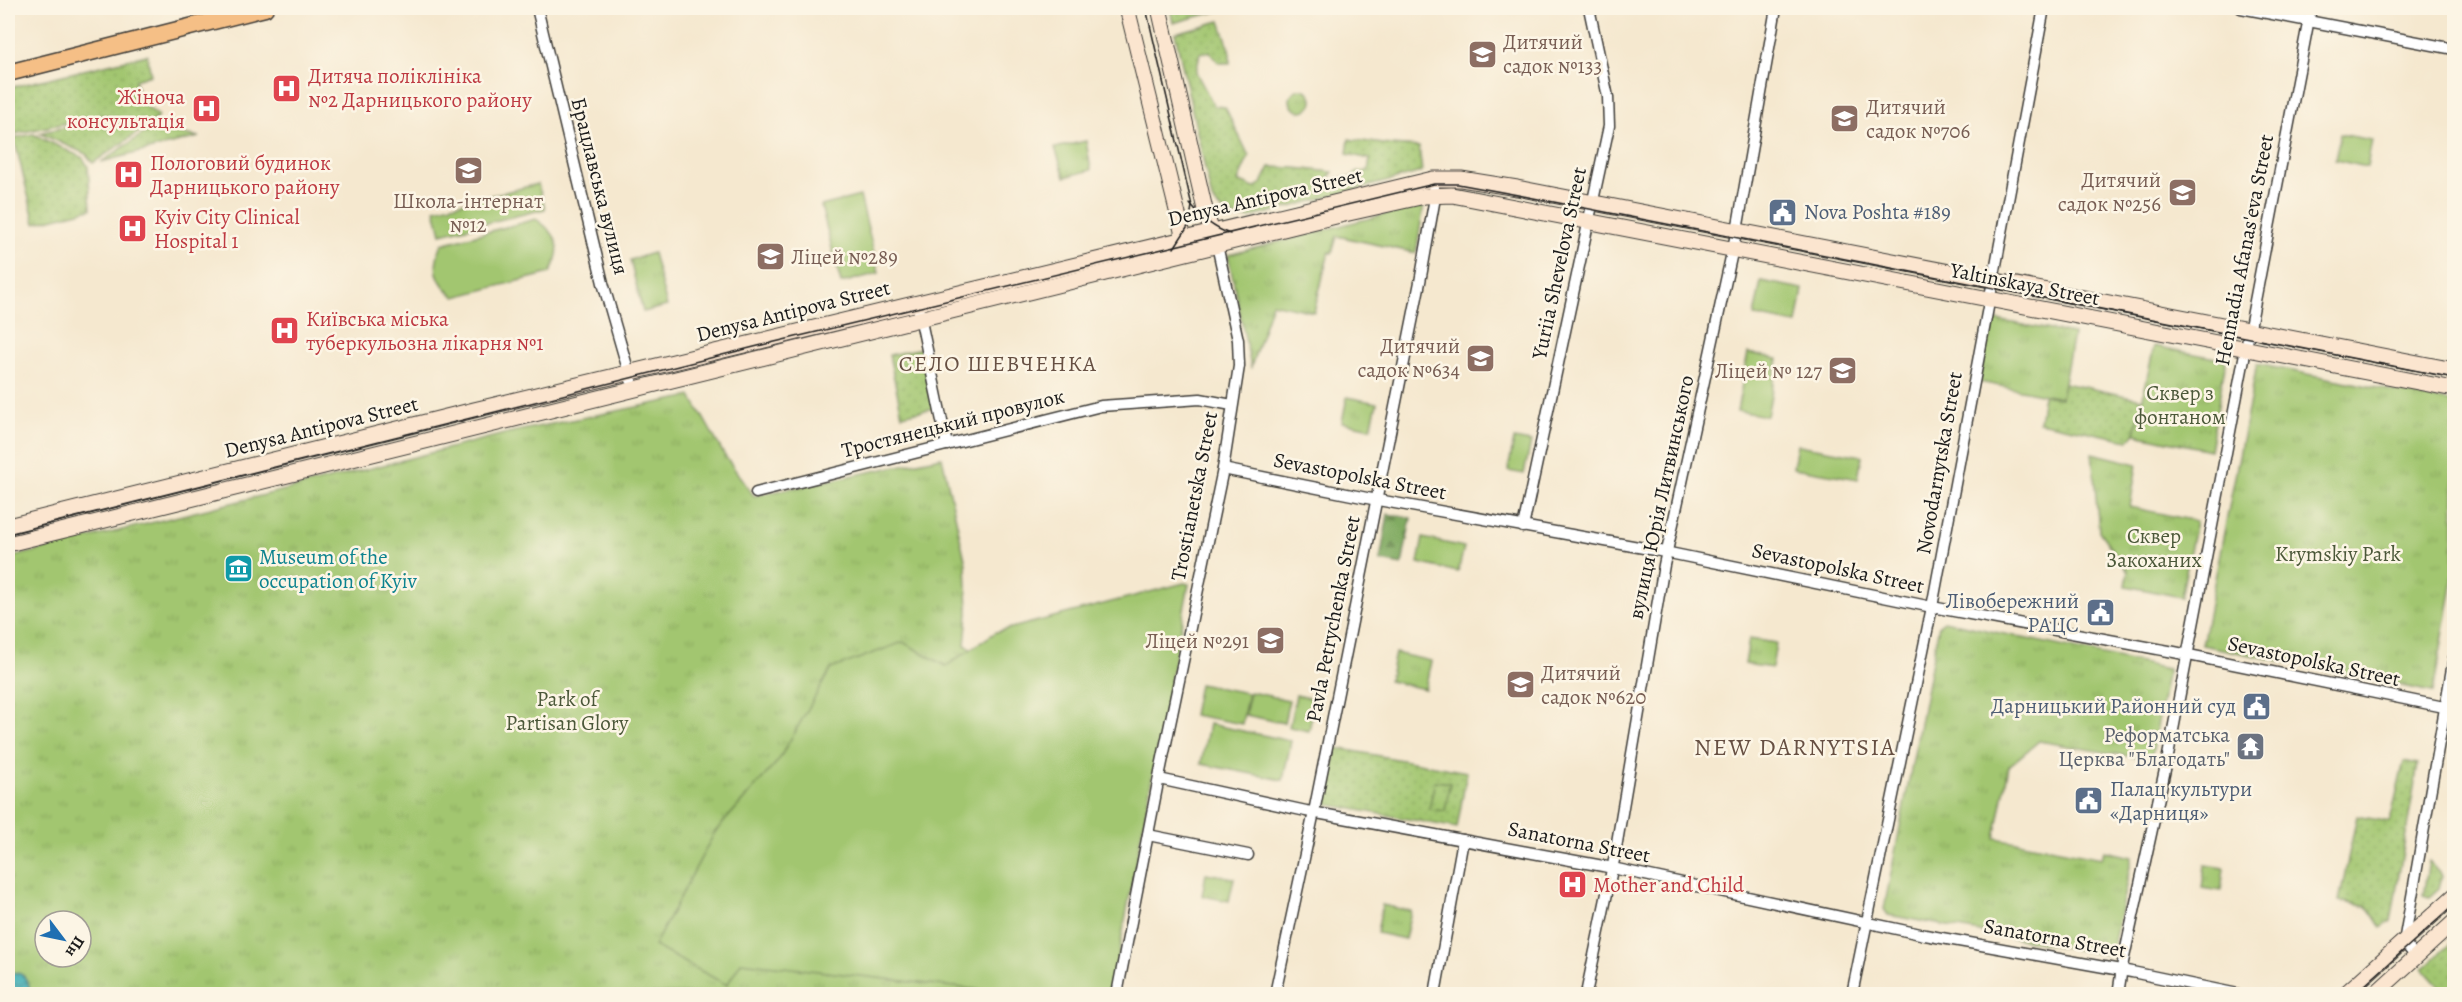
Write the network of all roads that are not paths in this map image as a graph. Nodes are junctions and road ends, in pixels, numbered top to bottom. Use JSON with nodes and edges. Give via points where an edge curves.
{"nodes":[{"id":1,"x":265,"y":8,"type":"edge"},
{"id":2,"x":537,"y":8,"type":"edge"},
{"id":3,"x":1127,"y":8,"type":"edge"},
{"id":4,"x":1159,"y":8,"type":"edge"},
{"id":5,"x":1588,"y":8,"type":"edge"},
{"id":6,"x":1776,"y":8,"type":"edge"},
{"id":7,"x":2044,"y":8,"type":"edge"},
{"id":8,"x":2241,"y":8,"type":"edge"},
{"id":9,"x":2311,"y":8,"type":"edge"},
{"id":10,"x":2308,"y":22,"type":"junction"},
{"id":11,"x":2454,"y":49,"type":"edge"},
{"id":12,"x":8,"y":73,"type":"edge"},
{"id":13,"x":1433,"y":179,"type":"junction"},
{"id":14,"x":1434,"y":195,"type":"junction"},
{"id":15,"x":1591,"y":203,"type":"junction"},
{"id":16,"x":1587,"y":221,"type":"junction"},
{"id":17,"x":1737,"y":232,"type":"junction"},
{"id":18,"x":1214,"y":238,"type":"junction"},
{"id":19,"x":1185,"y":245,"type":"junction"},
{"id":20,"x":1733,"y":249,"type":"junction"},
{"id":21,"x":1992,"y":281,"type":"junction"},
{"id":22,"x":1989,"y":299,"type":"junction"},
{"id":23,"x":917,"y":302,"type":"junction"},
{"id":24,"x":920,"y":318,"type":"junction"},
{"id":25,"x":2248,"y":330,"type":"junction"},
{"id":26,"x":2244,"y":348,"type":"junction"},
{"id":27,"x":2454,"y":370,"type":"edge"},
{"id":28,"x":629,"y":373,"type":"junction"},
{"id":29,"x":633,"y":388,"type":"junction"},
{"id":30,"x":2454,"y":389,"type":"edge"},
{"id":31,"x":1232,"y":405,"type":"junction"},
{"id":32,"x":947,"y":445,"type":"junction"},
{"id":33,"x":1223,"y":469,"type":"junction"},
{"id":34,"x":756,"y":493,"type":"dead end"},
{"id":35,"x":1376,"y":499,"type":"junction"},
{"id":36,"x":8,"y":526,"type":"edge"},
{"id":37,"x":1523,"y":526,"type":"junction"},
{"id":38,"x":8,"y":544,"type":"edge"},
{"id":39,"x":1667,"y":553,"type":"junction"},
{"id":40,"x":1932,"y":607,"type":"junction"},
{"id":41,"x":2187,"y":655,"type":"junction"},
{"id":42,"x":2454,"y":657,"type":"edge"},
{"id":43,"x":2444,"y":707,"type":"junction"},
{"id":44,"x":1159,"y":779,"type":"junction"},
{"id":45,"x":1314,"y":812,"type":"junction"},
{"id":46,"x":1148,"y":836,"type":"junction"},
{"id":47,"x":1463,"y":840,"type":"junction"},
{"id":48,"x":1248,"y":855,"type":"dead end"},
{"id":49,"x":1613,"y":868,"type":"junction"},
{"id":50,"x":2454,"y":896,"type":"edge"},
{"id":51,"x":2454,"y":922,"type":"edge"},
{"id":52,"x":1866,"y":923,"type":"junction"},
{"id":53,"x":2404,"y":942,"type":"junction"},
{"id":54,"x":2416,"y":957,"type":"junction"},
{"id":55,"x":2121,"y":971,"type":"junction"},
{"id":56,"x":1117,"y":994,"type":"edge"},
{"id":57,"x":1275,"y":994,"type":"edge"},
{"id":58,"x":1435,"y":994,"type":"edge"},
{"id":59,"x":1587,"y":994,"type":"edge"},
{"id":60,"x":1852,"y":994,"type":"edge"},
{"id":61,"x":2118,"y":994,"type":"edge"},
{"id":62,"x":2238,"y":994,"type":"edge"},
{"id":63,"x":2345,"y":994,"type":"edge"},
{"id":64,"x":2376,"y":994,"type":"edge"}],
"edges":[{"from":1,"to":12,"type":"main road"},
{"from":2,"to":28,"type":"street","name":"Брацлавська вулиця","via":[[603,283]]},
{"from":3,"to":19,"type":"street"},
{"from":4,"to":18,"type":"street","name":"Trostianetska Street"},
{"from":5,"to":15,"type":"street","name":"Yuriia Shevelova Street","via":[[1608,97],[1609,126]]},
{"from":6,"to":17,"type":"street","name":"вулиця Юрія Литвинського"},
{"from":7,"to":21,"type":"street","name":"Novodarnytska Street"},
{"from":8,"to":10,"type":"street"},
{"from":9,"to":10,"type":"street","name":"Hennadia Afanas'eva Street"},
{"from":10,"to":11,"type":"street"},
{"from":10,"to":25,"type":"street","name":"Hennadia Afanas'eva Street"},
{"from":13,"to":14,"type":"street","name":"Pavla Petrychenka Street"},
{"from":13,"to":15,"type":"street","name":"Denysa Antipova Street","via":[[1461,179]]},
{"from":13,"to":18,"type":"street","name":"Denysa Antipova Street"},
{"from":14,"to":16,"type":"street","name":"Denysa Antipova Street","via":[[1452,195]]},
{"from":14,"to":18,"type":"street","name":"Denysa Antipova Street"},
{"from":14,"to":35,"type":"street","name":"Pavla Petrychenka Street"},
{"from":15,"to":16,"type":"street","name":"Yuriia Shevelova Street"},
{"from":15,"to":17,"type":"street","name":"Yaltinskaya Street"},
{"from":16,"to":20,"type":"street","name":"Yaltinskaya Street"},
{"from":16,"to":37,"type":"street","name":"Yuriia Shevelova Street"},
{"from":17,"to":20,"type":"street","name":"вулиця Юрія Литвинського"},
{"from":17,"to":21,"type":"street","name":"Yaltinskaya Street"},
{"from":18,"to":19,"type":"street","name":"Denysa Antipova Street"},
{"from":18,"to":31,"type":"street","name":"Trostianetska Street","via":[[1238,340],[1239,366]]},
{"from":19,"to":23,"type":"street","name":"Denysa Antipova Street"},
{"from":19,"to":24,"type":"street","name":"Denysa Antipova Street"},
{"from":20,"to":22,"type":"street","name":"Yaltinskaya Street"},
{"from":20,"to":39,"type":"street","name":"вулиця Юрія Литвинського"},
{"from":21,"to":22,"type":"street","name":"Novodarnytska Street"},
{"from":21,"to":25,"type":"street","name":"Yaltinskaya Street"},
{"from":22,"to":26,"type":"street","name":"Yaltinskaya Street"},
{"from":22,"to":40,"type":"street","name":"Novodarnytska Street"},
{"from":23,"to":24,"type":"street"},
{"from":23,"to":28,"type":"street","name":"Denysa Antipova Street"},
{"from":24,"to":29,"type":"street","name":"Denysa Antipova Street"},
{"from":24,"to":32,"type":"street"},
{"from":25,"to":26,"type":"street","name":"Hennadia Afanas'eva Street"},
{"from":25,"to":27,"type":"street","name":"Yaltinskaya Street"},
{"from":26,"to":30,"type":"street","name":"Yaltinskaya Street"},
{"from":26,"to":41,"type":"street","name":"Hennadia Afanas'eva Street"},
{"from":28,"to":29,"type":"street","name":"Брацлавська вулиця"},
{"from":28,"to":36,"type":"street","name":"Denysa Antipova Street"},
{"from":29,"to":38,"type":"street","name":"Denysa Antipova Street"},
{"from":31,"to":32,"type":"street","name":"Тростянецький провулок","via":[[1200,399],[1101,406]]},
{"from":31,"to":33,"type":"street","name":"Trostianetska Street"},
{"from":32,"to":34,"type":"street","name":"Тростянецький провулок"},
{"from":33,"to":35,"type":"street","name":"Sevastopolska Street"},
{"from":33,"to":44,"type":"street","name":"Trostianetska Street"},
{"from":35,"to":37,"type":"street","name":"Sevastopolska Street"},
{"from":35,"to":45,"type":"street","name":"Pavla Petrychenka Street"},
{"from":37,"to":39,"type":"street","name":"Sevastopolska Street"},
{"from":39,"to":40,"type":"street","name":"Sevastopolska Street"},
{"from":39,"to":49,"type":"street","name":"вулиця Юрія Литвинського"},
{"from":40,"to":41,"type":"street","name":"Sevastopolska Street"},
{"from":40,"to":52,"type":"street","name":"Novodarnytska Street"},
{"from":41,"to":43,"type":"street","name":"Sevastopolska Street"},
{"from":41,"to":55,"type":"street","name":"Hennadia Afanas'eva Street"},
{"from":42,"to":43,"type":"street"},
{"from":43,"to":53,"type":"street"},
{"from":44,"to":45,"type":"street","name":"Sanatorna Street"},
{"from":44,"to":46,"type":"street","name":"Trostianetska Street"},
{"from":45,"to":47,"type":"street","name":"Sanatorna Street"},
{"from":45,"to":57,"type":"street","name":"Pavla Petrychenka Street"},
{"from":46,"to":48,"type":"street"},
{"from":46,"to":56,"type":"street","name":"Trostianetska Street"},
{"from":47,"to":49,"type":"street","name":"Sanatorna Street"},
{"from":47,"to":58,"type":"street"},
{"from":49,"to":52,"type":"street","name":"Sanatorna Street"},
{"from":49,"to":59,"type":"street","name":"вулиця Юрія Литвинського"},
{"from":50,"to":53,"type":"street"},
{"from":51,"to":54,"type":"street"},
{"from":52,"to":55,"type":"street","name":"Sanatorna Street"},
{"from":52,"to":60,"type":"street","name":"Novodarnytska Street"},
{"from":53,"to":54,"type":"street"},
{"from":53,"to":63,"type":"street"},
{"from":54,"to":64,"type":"street"},
{"from":55,"to":61,"type":"street","name":"Hennadia Afanas'eva Street"},
{"from":55,"to":62,"type":"street","name":"Sanatorna Street"}]}
